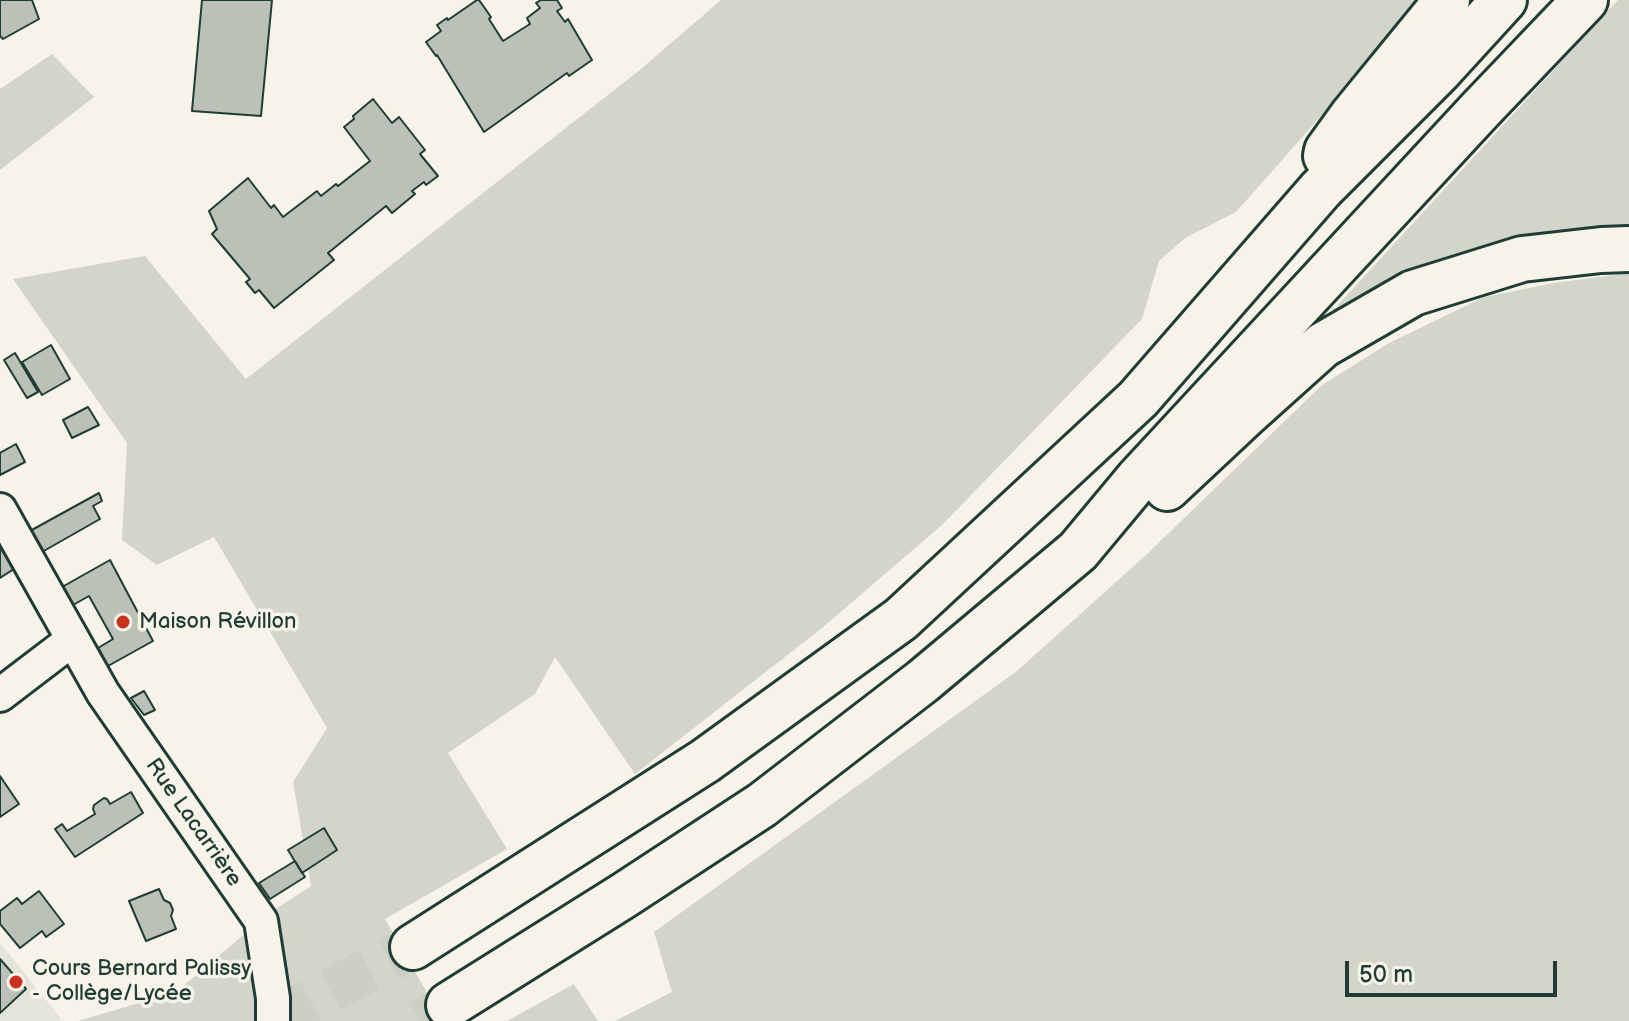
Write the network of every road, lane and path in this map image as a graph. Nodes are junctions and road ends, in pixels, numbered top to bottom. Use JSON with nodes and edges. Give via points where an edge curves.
{"nodes":[{"id":1,"x":1447,"y":0,"type":"edge"},
{"id":2,"x":1504,"y":0,"type":"edge"},
{"id":3,"x":1585,"y":0,"type":"edge"},
{"id":4,"x":1321,"y":189,"type":"junction"},
{"id":5,"x":1629,"y":249,"type":"edge"},
{"id":6,"x":0,"y":510,"type":"edge"},
{"id":7,"x":1078,"y":551,"type":"junction"},
{"id":8,"x":72,"y":640,"type":"junction"},
{"id":9,"x":0,"y":695,"type":"edge"},
{"id":10,"x":413,"y":947,"type":"tunnel mouth"},
{"id":11,"x":449,"y":1005,"type":"tunnel mouth"},
{"id":12,"x":273,"y":1021,"type":"edge"}],
"edges":[{"from":1,"to":4,"type":"highway","via":[[1327,151]]},
{"from":2,"to":4,"type":"highway"},
{"from":3,"to":7,"type":"highway","via":[[1138,479]]},
{"from":4,"to":10,"type":"highway","via":[[1138,399],[901,619],[705,761]]},
{"from":5,"to":7,"type":"highway","via":[[1522,259],[1413,293],[1323,345],[1128,524]]},
{"from":6,"to":8,"type":"street","name":"Rue Lacarrière"},
{"from":7,"to":11,"type":"highway","via":[[923,681],[762,805]]},
{"from":8,"to":9,"type":"street"},
{"from":8,"to":12,"type":"street","name":"Rue Lacarrière","via":[[261,921]]}]}
